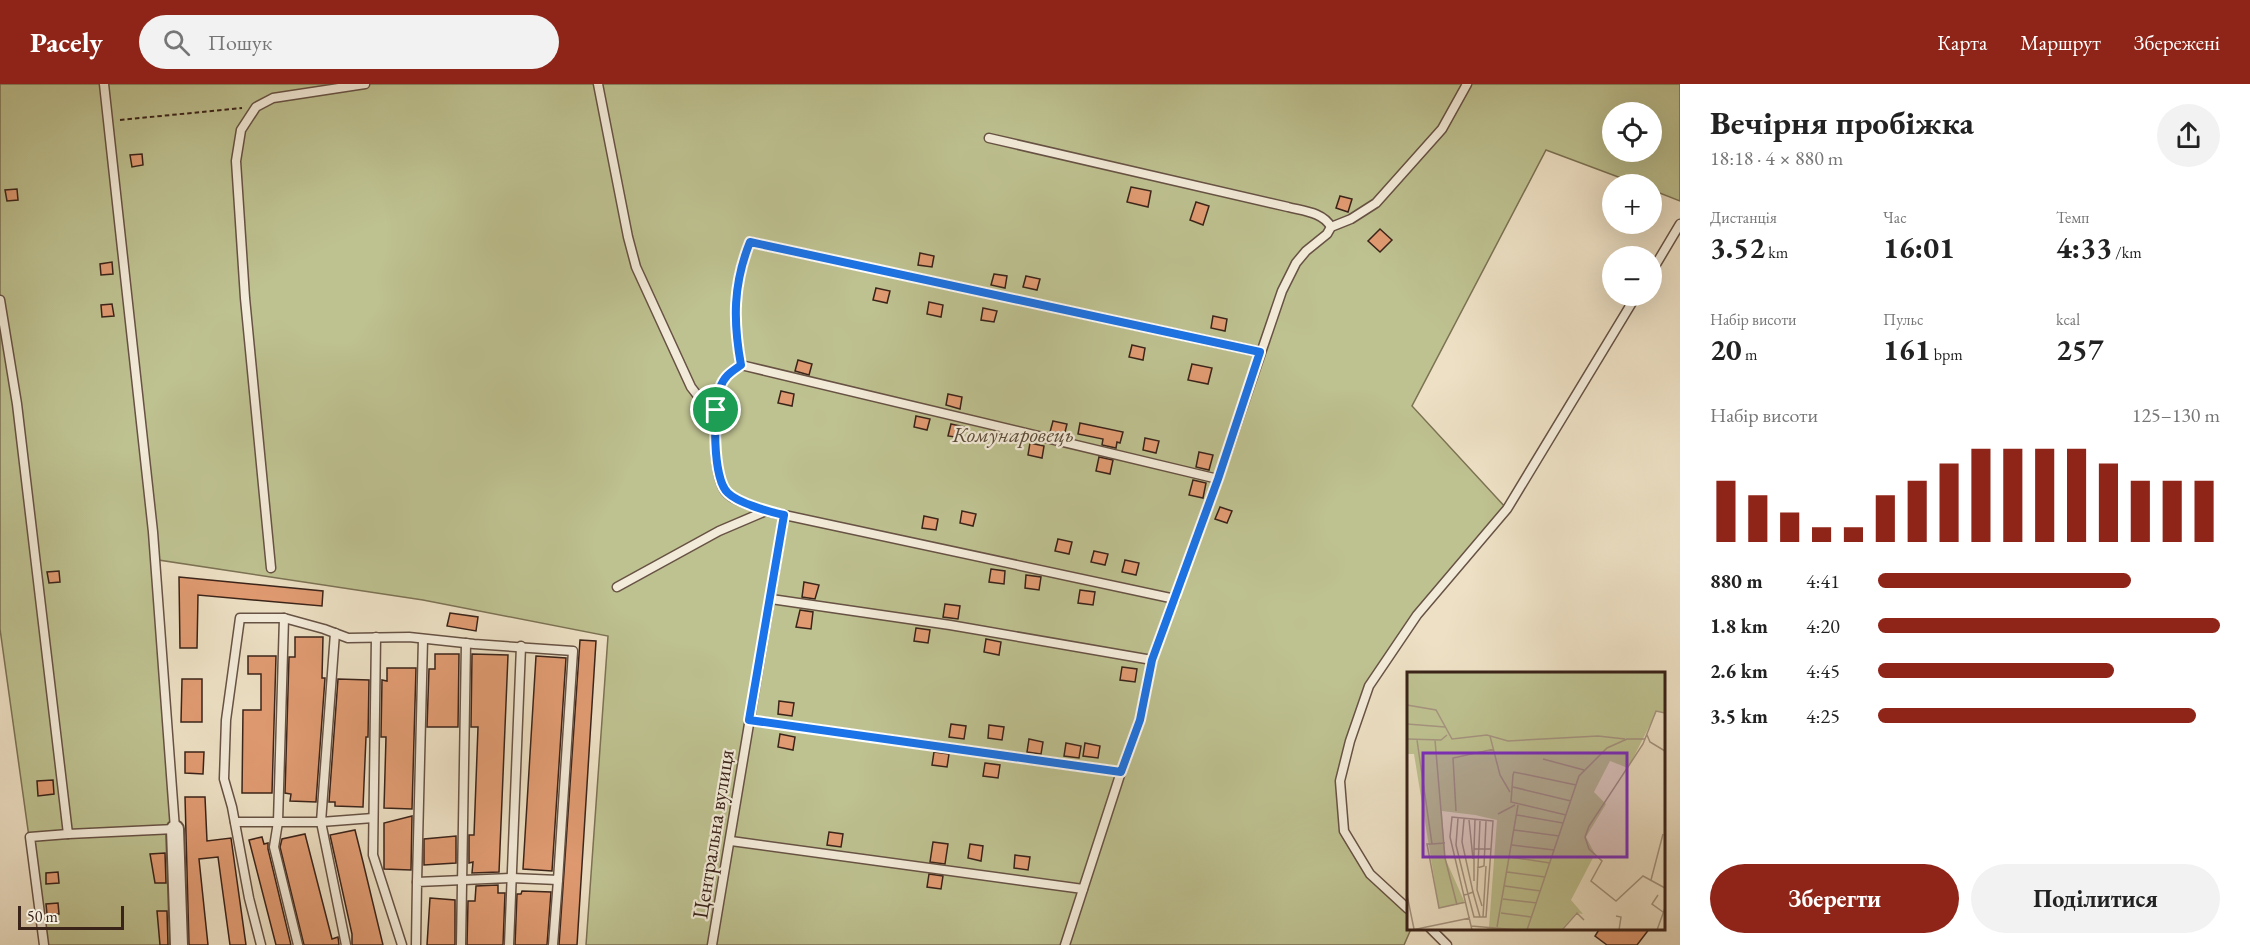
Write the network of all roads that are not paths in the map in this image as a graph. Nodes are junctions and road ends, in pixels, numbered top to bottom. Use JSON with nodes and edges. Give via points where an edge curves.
{"nodes":[{"id":1,"x":104,"y":84,"type":"edge"},
{"id":2,"x":365,"y":84,"type":"edge"},
{"id":3,"x":598,"y":84,"type":"edge"},
{"id":4,"x":1467,"y":84,"type":"edge"},
{"id":5,"x":990,"y":138,"type":"dead end"},
{"id":6,"x":1680,"y":224,"type":"edge"},
{"id":7,"x":1331,"y":227,"type":"junction"},
{"id":8,"x":1662,"y":254,"type":"edge"},
{"id":9,"x":0,"y":300,"type":"edge"},
{"id":10,"x":1630,"y":306,"type":"edge"},
{"id":11,"x":1260,"y":352,"type":"junction"},
{"id":12,"x":741,"y":365,"type":"junction"},
{"id":13,"x":716,"y":410,"type":"junction"},
{"id":14,"x":1218,"y":479,"type":"junction"},
{"id":15,"x":766,"y":511,"type":"junction"},
{"id":16,"x":784,"y":515,"type":"junction"},
{"id":17,"x":271,"y":568,"type":"dead end"},
{"id":18,"x":617,"y":587,"type":"dead end"},
{"id":19,"x":771,"y":598,"type":"junction"},
{"id":20,"x":1175,"y":599,"type":"junction"},
{"id":21,"x":284,"y":618,"type":"junction"},
{"id":22,"x":335,"y":633,"type":"junction"},
{"id":23,"x":376,"y":636,"type":"junction"},
{"id":24,"x":423,"y":639,"type":"junction"},
{"id":25,"x":466,"y":643,"type":"junction"},
{"id":26,"x":522,"y":646,"type":"junction"},
{"id":27,"x":1152,"y":660,"type":"junction"},
{"id":28,"x":749,"y":720,"type":"junction"},
{"id":29,"x":1121,"y":772,"type":"junction"},
{"id":30,"x":373,"y":818,"type":"junction"},
{"id":31,"x":235,"y":822,"type":"junction"},
{"id":32,"x":279,"y":822,"type":"junction"},
{"id":33,"x":321,"y":822,"type":"junction"},
{"id":34,"x":175,"y":829,"type":"junction"},
{"id":35,"x":68,"y":834,"type":"junction"},
{"id":36,"x":731,"y":841,"type":"junction"},
{"id":37,"x":512,"y":878,"type":"junction"},
{"id":38,"x":464,"y":880,"type":"junction"},
{"id":39,"x":558,"y":880,"type":"junction"},
{"id":40,"x":417,"y":882,"type":"junction"},
{"id":41,"x":1083,"y":889,"type":"junction"},
{"id":42,"x":1407,"y":908,"type":"edge"},
{"id":43,"x":1432,"y":930,"type":"edge"},
{"id":44,"x":44,"y":945,"type":"edge"},
{"id":45,"x":179,"y":945,"type":"edge"},
{"id":46,"x":261,"y":945,"type":"edge"},
{"id":47,"x":298,"y":945,"type":"edge"},
{"id":48,"x":346,"y":945,"type":"edge"},
{"id":49,"x":402,"y":945,"type":"edge"},
{"id":50,"x":416,"y":945,"type":"edge"},
{"id":51,"x":461,"y":945,"type":"edge"},
{"id":52,"x":509,"y":945,"type":"edge"},
{"id":53,"x":553,"y":945,"type":"edge"},
{"id":54,"x":712,"y":945,"type":"edge"},
{"id":55,"x":1065,"y":945,"type":"edge"},
{"id":56,"x":1448,"y":945,"type":"edge"}],
"edges":[{"from":1,"to":34,"type":"lane","via":[[153,532]]},
{"from":2,"to":17,"type":"lane","via":[[273,98],[256,107],[241,130],[236,161],[245,298]]},
{"from":3,"to":13,"type":"lane","via":[[636,267],[691,387],[700,400]]},
{"from":4,"to":7,"type":"lane","via":[[1442,129],[1376,203]]},
{"from":5,"to":7,"type":"lane","via":[[1288,207],[1320,216]]},
{"from":6,"to":8,"type":"lane"},
{"from":7,"to":11,"type":"lane","via":[[1290,272]]},
{"from":9,"to":35,"type":"lane","via":[[17,404]]},
{"from":10,"to":42,"type":"lane","via":[[1507,509],[1417,615],[1369,686],[1340,781],[1344,831],[1370,874]]},
{"from":11,"to":12,"type":"lane","via":[[750,242],[740,267],[737,295],[736,336]]},
{"from":11,"to":14,"type":"lane"},
{"from":12,"to":13,"type":"lane","via":[[727,374],[719,389]]},
{"from":12,"to":14,"type":"lane"},
{"from":13,"to":15,"type":"lane","via":[[719,480],[728,494]]},
{"from":14,"to":20,"type":"lane"},
{"from":15,"to":16,"type":"lane"},
{"from":15,"to":18,"type":"lane","via":[[718,531]]},
{"from":16,"to":19,"type":"lane","name":"Центральна вулиця"},
{"from":16,"to":20,"type":"lane"},
{"from":19,"to":27,"type":"lane"},
{"from":19,"to":28,"type":"lane","name":"Центральна вулиця"},
{"from":20,"to":27,"type":"lane"},
{"from":21,"to":22,"type":"lane"},
{"from":21,"to":31,"type":"lane","via":[[240,618],[224,748],[224,778]]},
{"from":21,"to":32,"type":"lane"},
{"from":22,"to":23,"type":"lane","via":[[348,638]]},
{"from":22,"to":33,"type":"lane"},
{"from":23,"to":24,"type":"lane"},
{"from":23,"to":30,"type":"lane"},
{"from":24,"to":25,"type":"lane"},
{"from":24,"to":40,"type":"lane"},
{"from":25,"to":26,"type":"lane"},
{"from":25,"to":38,"type":"lane"},
{"from":26,"to":37,"type":"lane"},
{"from":26,"to":39,"type":"lane","via":[[573,651]]},
{"from":27,"to":29,"type":"lane","via":[[1140,720]]},
{"from":28,"to":29,"type":"lane"},
{"from":28,"to":36,"type":"lane","name":"Центральна вулиця"},
{"from":29,"to":41,"type":"lane"},
{"from":30,"to":33,"type":"lane"},
{"from":30,"to":49,"type":"lane","via":[[373,855]]},
{"from":31,"to":32,"type":"lane"},
{"from":31,"to":46,"type":"lane"},
{"from":32,"to":33,"type":"lane"},
{"from":32,"to":47,"type":"lane","via":[[274,847]]},
{"from":33,"to":48,"type":"lane"},
{"from":34,"to":35,"type":"lane"},
{"from":34,"to":45,"type":"street"},
{"from":35,"to":44,"type":"lane","via":[[30,837]]},
{"from":36,"to":41,"type":"lane"},
{"from":36,"to":54,"type":"lane","name":"Центральна вулиця"},
{"from":37,"to":38,"type":"lane"},
{"from":37,"to":39,"type":"lane"},
{"from":37,"to":52,"type":"lane"},
{"from":38,"to":40,"type":"lane"},
{"from":38,"to":51,"type":"lane"},
{"from":39,"to":53,"type":"lane"},
{"from":40,"to":50,"type":"lane"},
{"from":41,"to":55,"type":"lane"},
{"from":43,"to":56,"type":"lane"}]}
